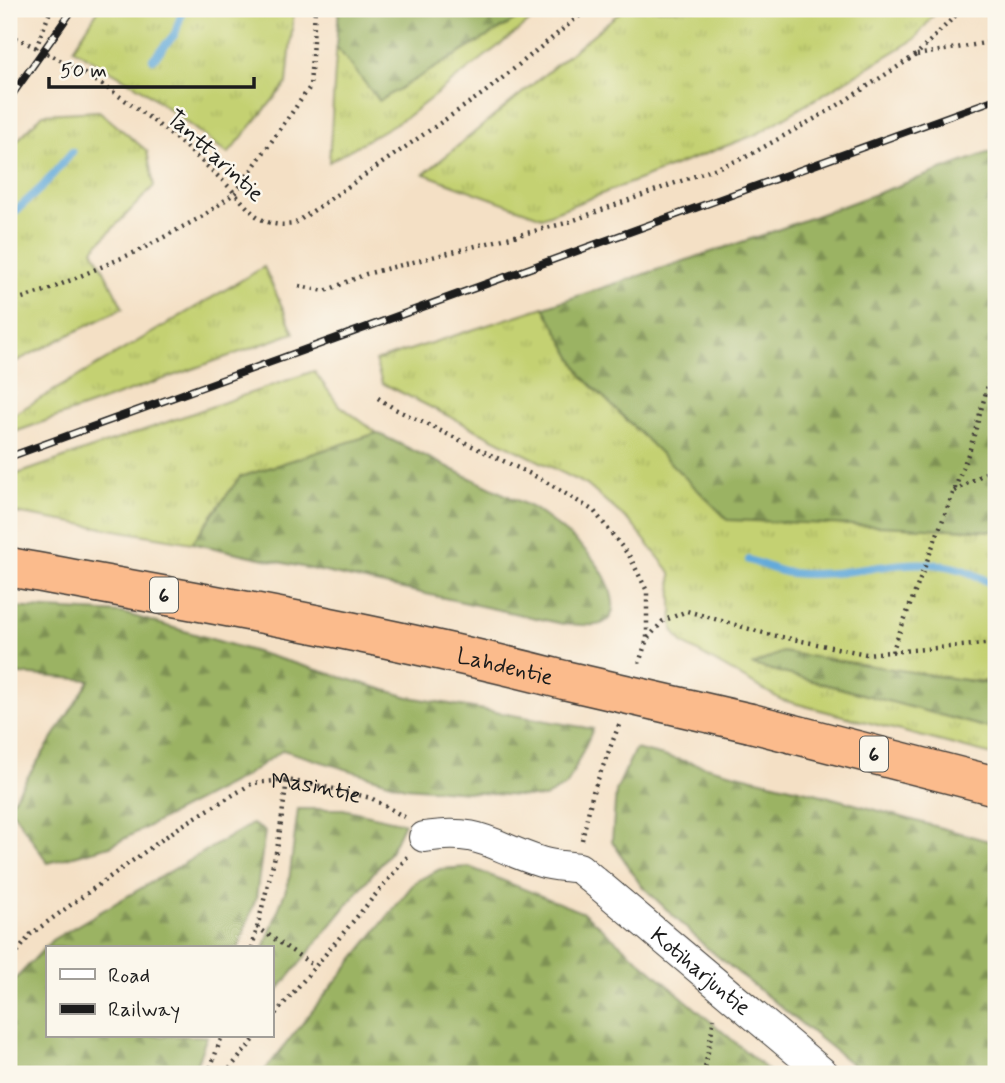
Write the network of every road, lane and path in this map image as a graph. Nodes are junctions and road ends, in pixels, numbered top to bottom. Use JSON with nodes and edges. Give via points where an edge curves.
{"nodes":[{"id":1,"x":51,"y":9,"type":"edge"},
{"id":2,"x":316,"y":9,"type":"edge"},
{"id":3,"x":588,"y":9,"type":"edge"},
{"id":4,"x":962,"y":9,"type":"edge"},
{"id":5,"x":9,"y":35,"type":"edge"},
{"id":6,"x":996,"y":41,"type":"edge"},
{"id":7,"x":36,"y":48,"type":"junction"},
{"id":8,"x":916,"y":55,"type":"junction"},
{"id":9,"x":235,"y":193,"type":"junction"},
{"id":10,"x":299,"y":286,"type":"dead end"},
{"id":11,"x":9,"y":302,"type":"edge"},
{"id":12,"x":996,"y":357,"type":"edge"},
{"id":13,"x":378,"y":398,"type":"dead end"},
{"id":14,"x":996,"y":467,"type":"edge"},
{"id":15,"x":954,"y":491,"type":"junction"},
{"id":16,"x":9,"y":567,"type":"edge"},
{"id":17,"x":996,"y":643,"type":"edge"},
{"id":18,"x":892,"y":652,"type":"junction"},
{"id":19,"x":616,"y":733,"type":"dead end"},
{"id":20,"x":287,"y":780,"type":"junction"},
{"id":21,"x":996,"y":786,"type":"edge"},
{"id":22,"x":424,"y":836,"type":"junction"},
{"id":23,"x":579,"y":868,"type":"junction"},
{"id":24,"x":257,"y":927,"type":"junction"},
{"id":25,"x":252,"y":946,"type":"edge"},
{"id":26,"x":9,"y":963,"type":"edge"},
{"id":27,"x":314,"y":966,"type":"junction"},
{"id":28,"x":720,"y":987,"type":"junction"},
{"id":29,"x":273,"y":1017,"type":"edge"},
{"id":30,"x":221,"y":1038,"type":"edge"},
{"id":31,"x":255,"y":1038,"type":"edge"},
{"id":32,"x":208,"y":1074,"type":"edge"},
{"id":33,"x":225,"y":1074,"type":"edge"},
{"id":34,"x":704,"y":1074,"type":"edge"},
{"id":35,"x":824,"y":1074,"type":"edge"}],
"edges":[{"from":1,"to":7,"type":"path"},
{"from":2,"to":9,"type":"path","via":[[310,88]]},
{"from":3,"to":9,"type":"path","name":"Tanttarintie","via":[[485,92],[294,224],[276,226],[259,220]]},
{"from":4,"to":8,"type":"path"},
{"from":5,"to":7,"type":"path","name":"Tanttarintie"},
{"from":6,"to":8,"type":"path"},
{"from":7,"to":9,"type":"path","name":"Tanttarintie","via":[[110,87]]},
{"from":8,"to":10,"type":"path","via":[[744,158],[566,223],[366,274],[325,290]]},
{"from":9,"to":11,"type":"path","via":[[140,250]]},
{"from":12,"to":15,"type":"path"},
{"from":13,"to":18,"type":"path","via":[[541,478],[594,511],[630,557],[647,591],[647,639],[663,621],[687,611],[767,634],[866,654]]},
{"from":14,"to":15,"type":"path"},
{"from":15,"to":18,"type":"path"},
{"from":16,"to":21,"type":"highway","name":"Lahdentie","number":"6","bridge":true,"via":[[443,649]]},
{"from":17,"to":18,"type":"path"},
{"from":19,"to":23,"type":"path","via":[[593,792]]},
{"from":20,"to":22,"type":"path","name":"Masintie","via":[[371,798],[404,816]]},
{"from":20,"to":24,"type":"path","via":[[278,844]]},
{"from":20,"to":26,"type":"path","name":"Masintie","via":[[253,783],[181,826],[31,934]]},
{"from":22,"to":23,"type":"street","via":[[450,832],[478,835],[542,862]]},
{"from":22,"to":27,"type":"path"},
{"from":23,"to":28,"type":"street","name":"Kotiharjuntie"},
{"from":24,"to":25,"type":"path"},
{"from":24,"to":27,"type":"path"},
{"from":27,"to":29,"type":"path"},
{"from":28,"to":34,"type":"path"},
{"from":28,"to":35,"type":"street","name":"Kotiharjuntie"},
{"from":30,"to":32,"type":"path"},
{"from":31,"to":33,"type":"path"}]}
